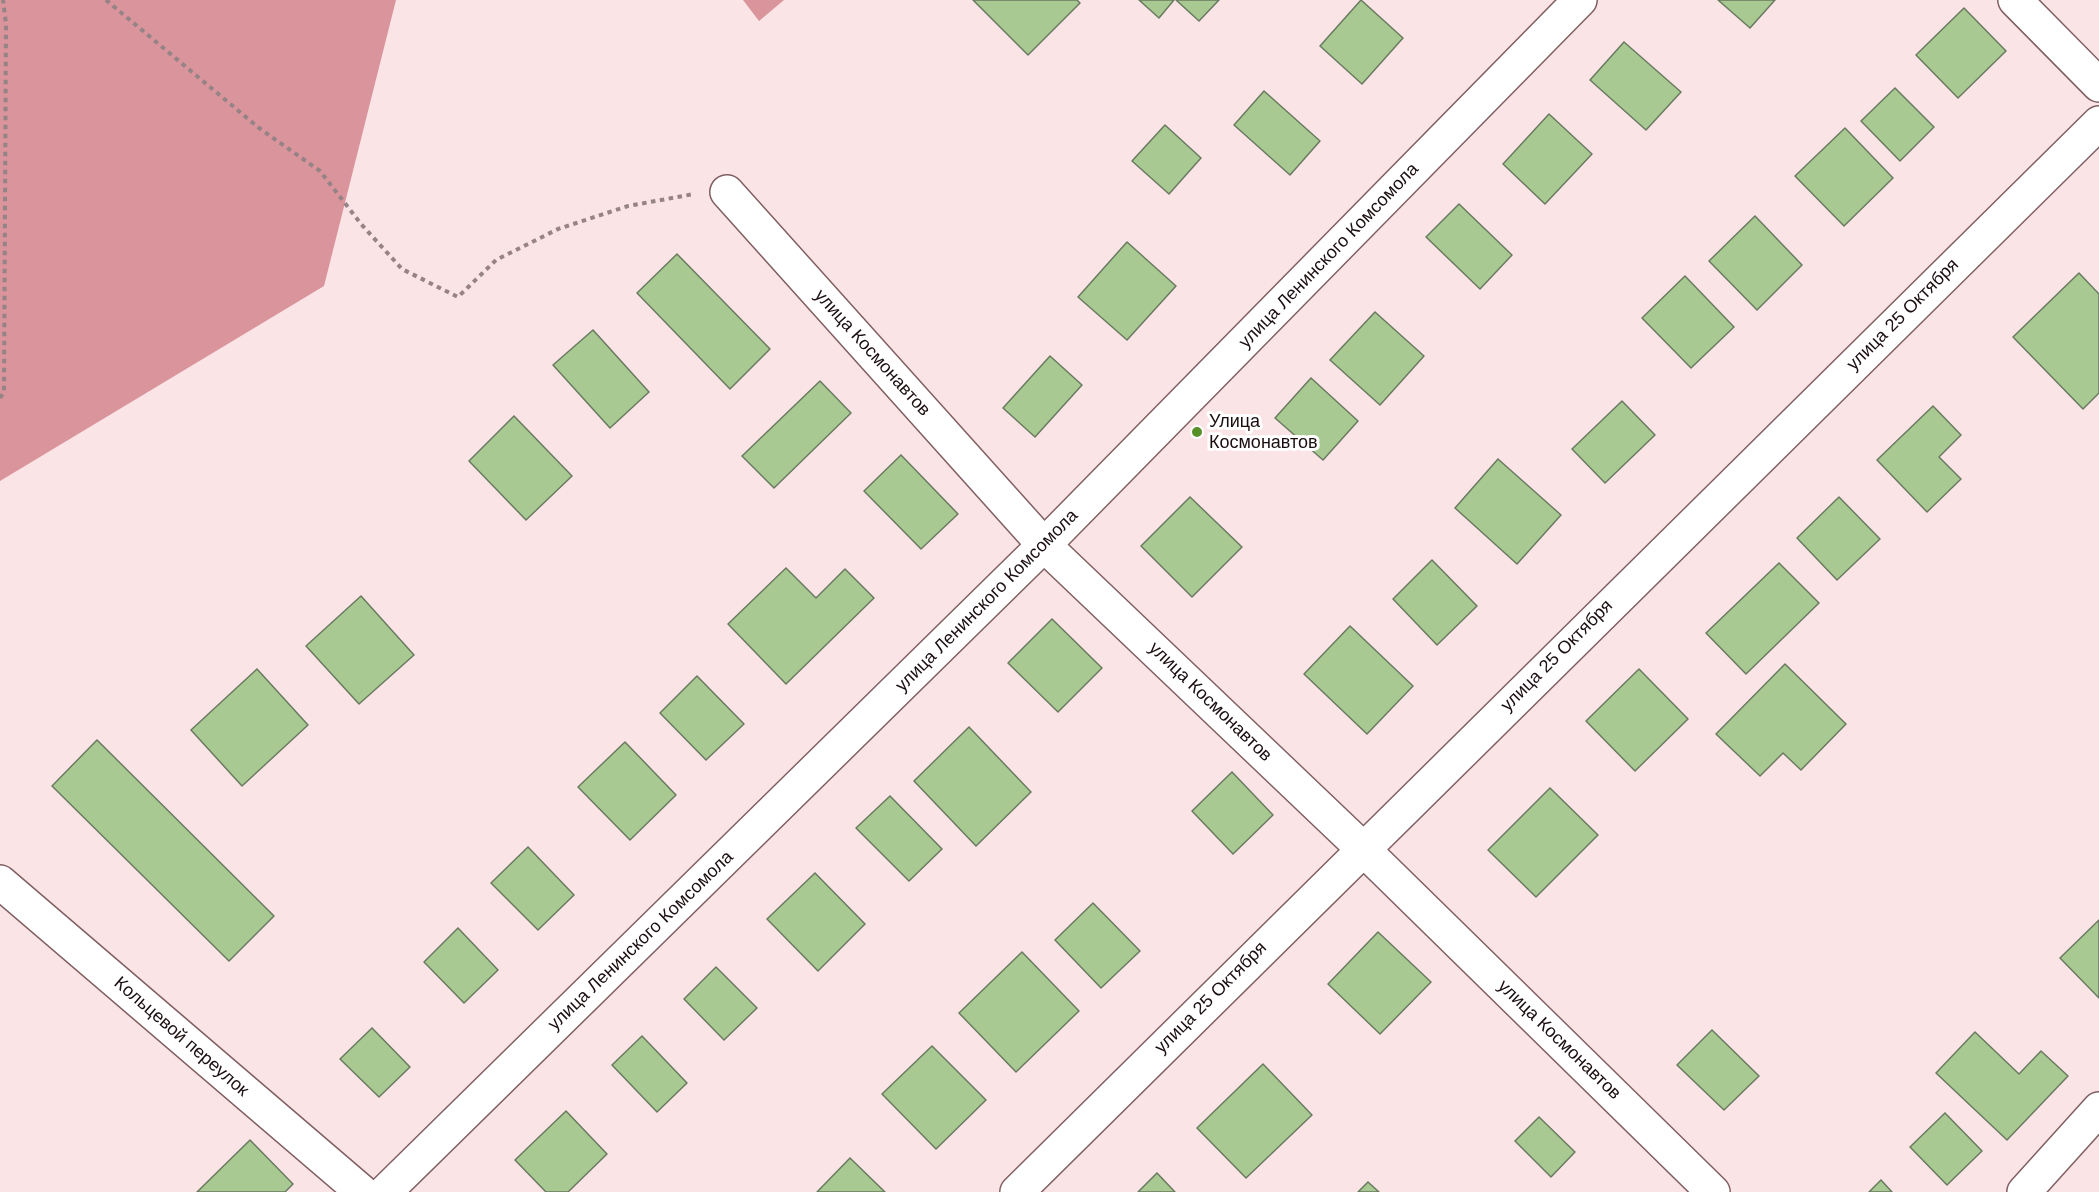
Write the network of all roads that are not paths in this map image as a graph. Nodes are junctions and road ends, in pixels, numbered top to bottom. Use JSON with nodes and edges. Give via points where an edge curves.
{"nodes":[{"id":1,"x":1580,"y":0,"type":"edge"},
{"id":2,"x":2015,"y":0,"type":"edge"},
{"id":3,"x":2099,"y":86,"type":"edge"},
{"id":4,"x":2099,"y":123,"type":"edge"},
{"id":5,"x":728,"y":192,"type":"road end"},
{"id":6,"x":1044,"y":545,"type":"junction"},
{"id":7,"x":1362,"y":848,"type":"junction"},
{"id":8,"x":0,"y":882,"type":"edge"},
{"id":9,"x":2099,"y":1109,"type":"edge"},
{"id":10,"x":362,"y":1192,"type":"edge"},
{"id":11,"x":385,"y":1192,"type":"edge"},
{"id":12,"x":1017,"y":1192,"type":"edge"},
{"id":13,"x":1713,"y":1192,"type":"edge"},
{"id":14,"x":2024,"y":1192,"type":"edge"}],
"edges":[{"from":1,"to":6,"type":"street","name":"улица Ленинского Комсомола"},
{"from":2,"to":3,"type":"street"},
{"from":4,"to":7,"type":"street","name":"улица 25 Октября"},
{"from":5,"to":6,"type":"street","name":"улица Космонавтов"},
{"from":6,"to":7,"type":"street","name":"улица Космонавтов"},
{"from":6,"to":11,"type":"street","name":"улица Ленинского Комсомола"},
{"from":7,"to":12,"type":"street","name":"улица 25 Октября"},
{"from":7,"to":13,"type":"street","name":"улица Космонавтов"},
{"from":8,"to":10,"type":"street","name":"Кольцевой переулок"},
{"from":9,"to":14,"type":"street"}]}
